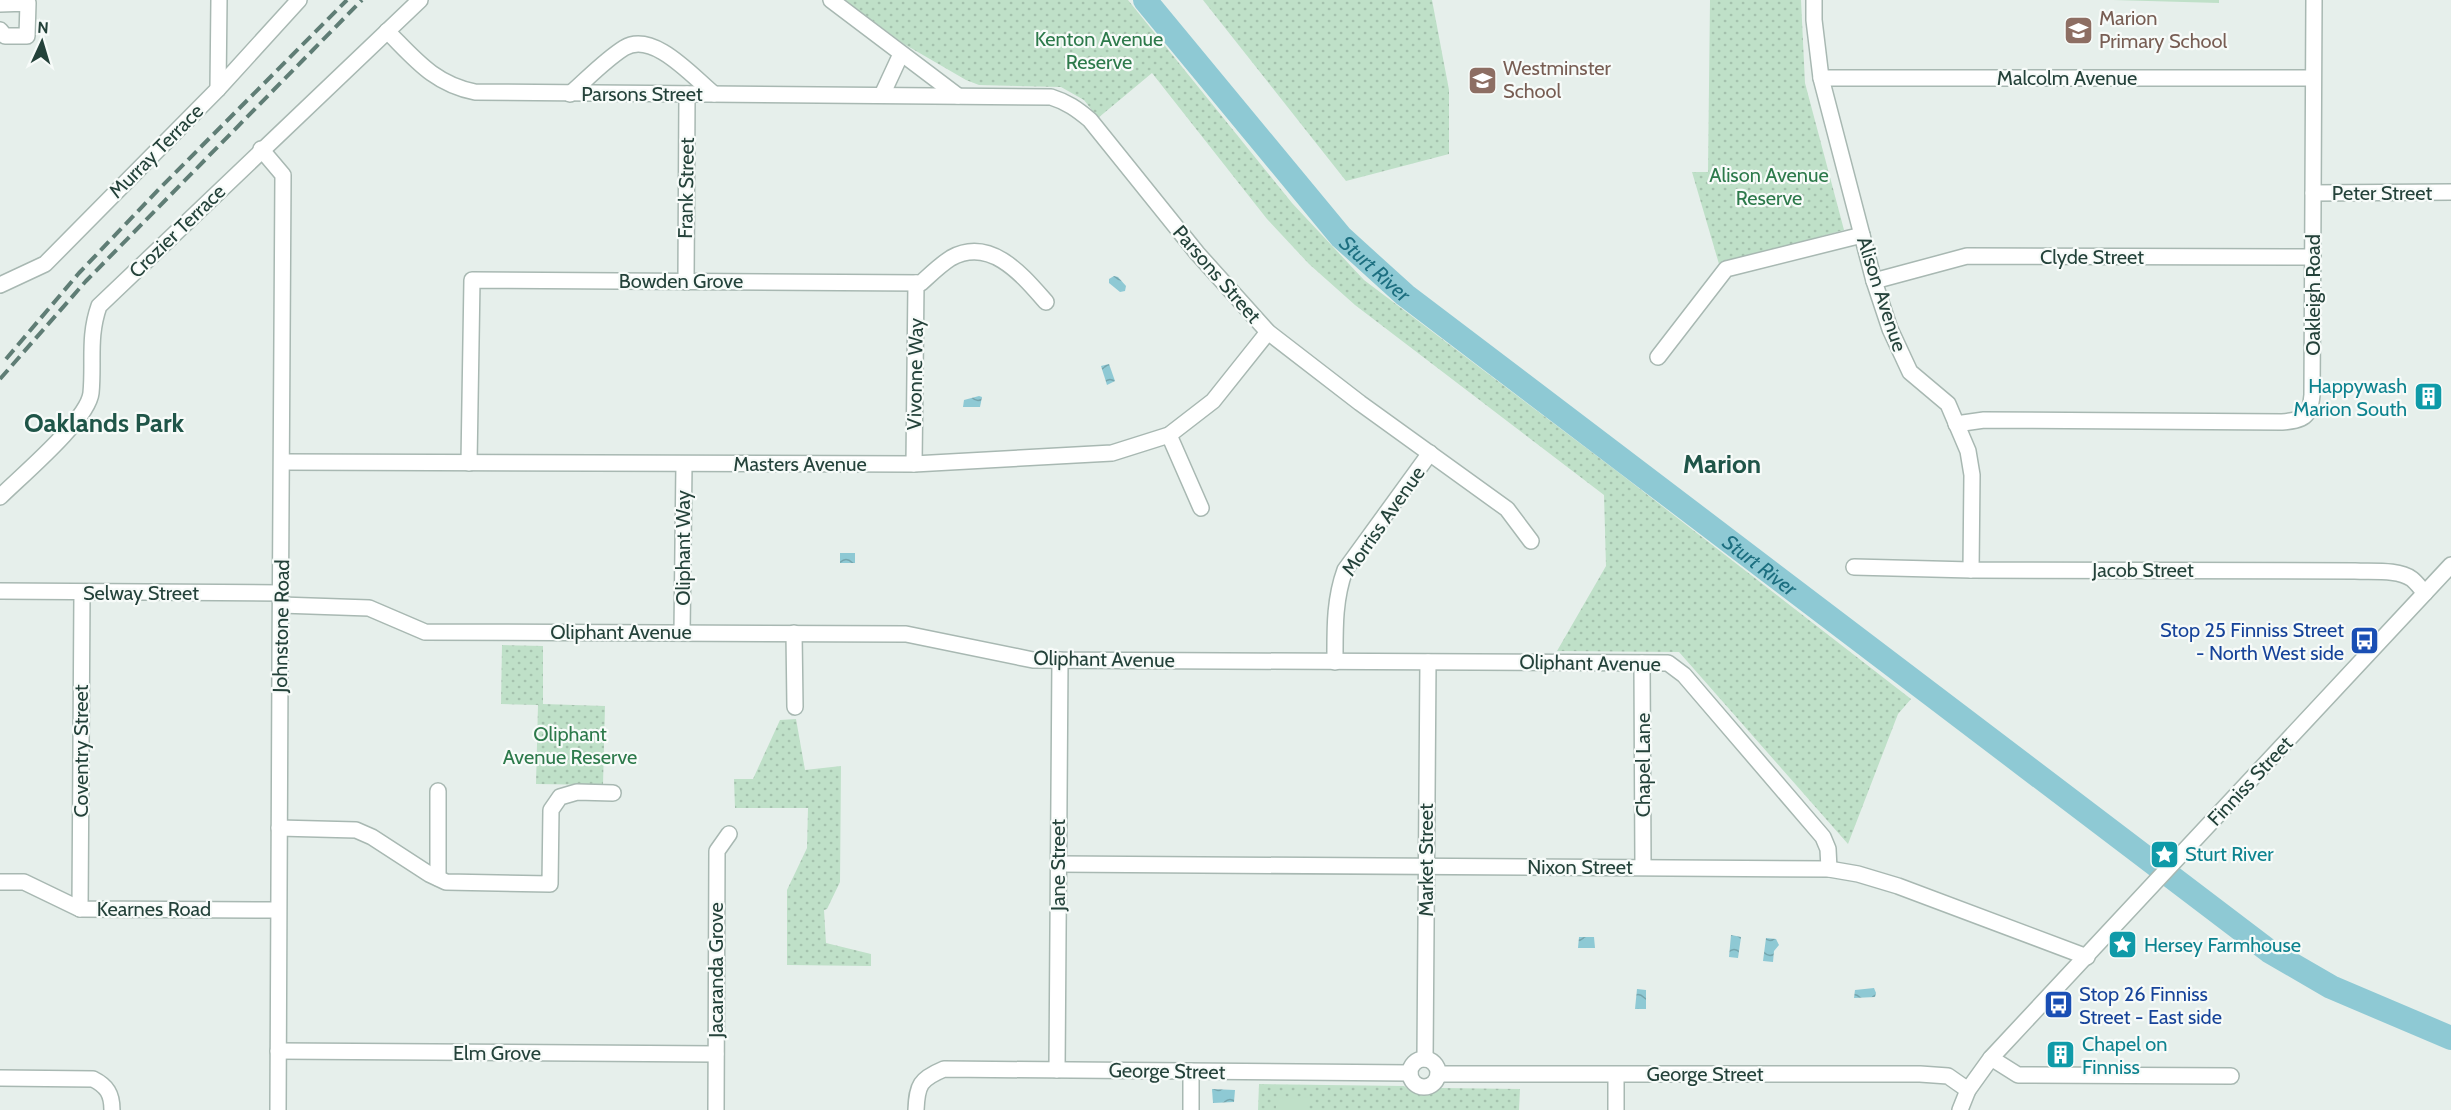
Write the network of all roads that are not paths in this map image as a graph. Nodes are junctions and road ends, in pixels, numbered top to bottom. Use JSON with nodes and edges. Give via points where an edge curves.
{"nodes":[{"id":1,"x":219,"y":0,"type":"edge"},
{"id":2,"x":299,"y":0,"type":"edge"},
{"id":3,"x":420,"y":0,"type":"edge"},
{"id":4,"x":831,"y":0,"type":"edge"},
{"id":5,"x":1814,"y":0,"type":"edge"},
{"id":6,"x":2314,"y":0,"type":"edge"},
{"id":7,"x":0,"y":4,"type":"edge"},
{"id":8,"x":0,"y":30,"type":"edge"},
{"id":9,"x":387,"y":31,"type":"junction"},
{"id":10,"x":900,"y":54,"type":"junction"},
{"id":11,"x":1821,"y":78,"type":"junction"},
{"id":12,"x":2313,"y":78,"type":"junction"},
{"id":13,"x":218,"y":89,"type":"junction"},
{"id":14,"x":570,"y":93,"type":"junction"},
{"id":15,"x":687,"y":94,"type":"junction"},
{"id":16,"x":714,"y":94,"type":"junction"},
{"id":17,"x":882,"y":95,"type":"junction"},
{"id":18,"x":958,"y":96,"type":"junction"},
{"id":19,"x":261,"y":149,"type":"junction"},
{"id":20,"x":2451,"y":192,"type":"edge"},
{"id":21,"x":2313,"y":193,"type":"junction"},
{"id":22,"x":1862,"y":236,"type":"junction"},
{"id":23,"x":2313,"y":257,"type":"junction"},
{"id":24,"x":1874,"y":281,"type":"junction"},
{"id":25,"x":686,"y":282,"type":"junction"},
{"id":26,"x":916,"y":283,"type":"junction"},
{"id":27,"x":0,"y":285,"type":"edge"},
{"id":28,"x":1046,"y":302,"type":"dead end"},
{"id":29,"x":1268,"y":332,"type":"junction"},
{"id":30,"x":1658,"y":357,"type":"dead end"},
{"id":31,"x":1956,"y":424,"type":"junction"},
{"id":32,"x":1169,"y":435,"type":"junction"},
{"id":33,"x":1430,"y":453,"type":"junction"},
{"id":34,"x":283,"y":462,"type":"junction"},
{"id":35,"x":469,"y":464,"type":"junction"},
{"id":36,"x":684,"y":464,"type":"junction"},
{"id":37,"x":914,"y":464,"type":"junction"},
{"id":38,"x":0,"y":497,"type":"edge"},
{"id":39,"x":1201,"y":508,"type":"dead end"},
{"id":40,"x":1531,"y":541,"type":"dead end"},
{"id":41,"x":2451,"y":565,"type":"edge"},
{"id":42,"x":1854,"y":567,"type":"dead end"},
{"id":43,"x":1971,"y":570,"type":"junction"},
{"id":44,"x":0,"y":591,"type":"edge"},
{"id":45,"x":82,"y":593,"type":"junction"},
{"id":46,"x":2426,"y":593,"type":"junction"},
{"id":47,"x":281,"y":599,"type":"junction"},
{"id":48,"x":682,"y":633,"type":"junction"},
{"id":49,"x":794,"y":633,"type":"junction"},
{"id":50,"x":1060,"y":660,"type":"junction"},
{"id":51,"x":1335,"y":662,"type":"junction"},
{"id":52,"x":1428,"y":662,"type":"junction"},
{"id":53,"x":1642,"y":663,"type":"junction"},
{"id":54,"x":795,"y":707,"type":"dead end"},
{"id":55,"x":438,"y":791,"type":"dead end"},
{"id":56,"x":613,"y":793,"type":"dead end"},
{"id":57,"x":279,"y":828,"type":"junction"},
{"id":58,"x":729,"y":834,"type":"dead end"},
{"id":59,"x":1058,"y":864,"type":"junction"},
{"id":60,"x":1426,"y":866,"type":"junction"},
{"id":61,"x":1643,"y":867,"type":"junction"},
{"id":62,"x":1830,"y":869,"type":"junction"},
{"id":63,"x":438,"y":878,"type":"junction"},
{"id":64,"x":0,"y":882,"type":"edge"},
{"id":65,"x":80,"y":909,"type":"junction"},
{"id":66,"x":278,"y":910,"type":"junction"},
{"id":67,"x":2087,"y":957,"type":"junction"},
{"id":68,"x":278,"y":1052,"type":"junction"},
{"id":69,"x":716,"y":1054,"type":"junction"},
{"id":70,"x":1991,"y":1058,"type":"junction"},
{"id":71,"x":1425,"y":1059,"type":"junction"},
{"id":72,"x":1057,"y":1070,"type":"junction"},
{"id":73,"x":1191,"y":1071,"type":"junction"},
{"id":74,"x":1410,"y":1073,"type":"junction"},
{"id":75,"x":1438,"y":1074,"type":"junction"},
{"id":76,"x":1616,"y":1075,"type":"junction"},
{"id":77,"x":2231,"y":1076,"type":"dead end"},
{"id":78,"x":0,"y":1078,"type":"edge"},
{"id":79,"x":1968,"y":1090,"type":"junction"},
{"id":80,"x":112,"y":1110,"type":"edge"},
{"id":81,"x":278,"y":1110,"type":"edge"},
{"id":82,"x":716,"y":1110,"type":"edge"},
{"id":83,"x":916,"y":1110,"type":"edge"},
{"id":84,"x":1191,"y":1110,"type":"edge"},
{"id":85,"x":1616,"y":1110,"type":"edge"},
{"id":86,"x":1960,"y":1110,"type":"edge"}],
"edges":[{"from":1,"to":13,"type":"street"},
{"from":2,"to":13,"type":"street","name":"Murray Terrace"},
{"from":3,"to":9,"type":"street","name":"Crozier Terrace"},
{"from":4,"to":10,"type":"street"},
{"from":5,"to":11,"type":"street","name":"Alison Avenue"},
{"from":6,"to":12,"type":"street","name":"Oakleigh Road"},
{"from":7,"to":8,"type":"street","via":[[27,3],[27,36],[5,36]]},
{"from":9,"to":14,"type":"street","name":"Parsons Street","via":[[431,75],[460,89]]},
{"from":9,"to":19,"type":"street","name":"Crozier Terrace"},
{"from":10,"to":17,"type":"street"},
{"from":10,"to":18,"type":"street"},
{"from":11,"to":12,"type":"street","name":"Malcolm Avenue"},
{"from":11,"to":22,"type":"street","name":"Alison Avenue"},
{"from":12,"to":21,"type":"street","name":"Oakleigh Road"},
{"from":13,"to":27,"type":"street","name":"Murray Terrace","via":[[45,264]]},
{"from":14,"to":15,"type":"street","name":"Parsons Street"},
{"from":14,"to":16,"type":"street","name":"Parsons Street","via":[[625,47],[641,43],[657,47]]},
{"from":15,"to":16,"type":"street","name":"Parsons Street"},
{"from":15,"to":25,"type":"street","name":"Frank Street"},
{"from":16,"to":17,"type":"street","name":"Parsons Street"},
{"from":17,"to":18,"type":"street","name":"Parsons Street"},
{"from":18,"to":29,"type":"street","name":"Parsons Street","via":[[1051,97],[1075,107]]},
{"from":19,"to":34,"type":"street","name":"Johnstone Road","via":[[283,175]]},
{"from":19,"to":38,"type":"street","name":"Crozier Terrace","via":[[99,306],[92,326],[91,396],[80,418]]},
{"from":20,"to":21,"type":"street","name":"Peter Street"},
{"from":21,"to":23,"type":"street","name":"Oakleigh Road"},
{"from":22,"to":24,"type":"street","name":"Alison Avenue"},
{"from":22,"to":30,"type":"street","via":[[1726,269]]},
{"from":23,"to":24,"type":"street","name":"Clyde Street","via":[[1967,256]]},
{"from":23,"to":31,"type":"street","name":"Oakleigh Road","via":[[2311,408],[2299,421],[1984,420]]},
{"from":24,"to":31,"type":"street","name":"Alison Avenue","via":[[1910,372],[1947,404]]},
{"from":25,"to":26,"type":"street","name":"Bowden Grove"},
{"from":25,"to":35,"type":"street","name":"Bowden Grove","via":[[472,280]]},
{"from":26,"to":28,"type":"street","via":[[952,258],[968,253],[988,254],[1016,269]]},
{"from":26,"to":37,"type":"street","name":"Vivonne Way"},
{"from":29,"to":32,"type":"street","name":"Masters Avenue","via":[[1213,401]]},
{"from":29,"to":33,"type":"street","name":"Parsons Street"},
{"from":31,"to":43,"type":"street","name":"Alison Avenue","via":[[1968,451],[1972,475]]},
{"from":32,"to":37,"type":"street","name":"Masters Avenue","via":[[1112,453]]},
{"from":32,"to":39,"type":"street"},
{"from":33,"to":40,"type":"street","name":"Parsons Street","via":[[1508,509]]},
{"from":33,"to":51,"type":"street","name":"Morriss Avenue","via":[[1345,570],[1338,588]]},
{"from":34,"to":35,"type":"street","name":"Masters Avenue"},
{"from":34,"to":47,"type":"street","name":"Johnstone Road"},
{"from":35,"to":36,"type":"street","name":"Masters Avenue"},
{"from":36,"to":37,"type":"street","name":"Masters Avenue"},
{"from":36,"to":48,"type":"street","name":"Oliphant Way"},
{"from":41,"to":46,"type":"street","name":"Finniss Street"},
{"from":42,"to":43,"type":"street","name":"Jacob Street"},
{"from":43,"to":46,"type":"street","name":"Jacob Street","via":[[2392,573],[2411,578]]},
{"from":44,"to":45,"type":"street","name":"Selway Street"},
{"from":45,"to":47,"type":"street","name":"Selway Street"},
{"from":45,"to":65,"type":"street","name":"Coventry Street"},
{"from":46,"to":67,"type":"street","name":"Finniss Street"},
{"from":47,"to":48,"type":"street","name":"Oliphant Avenue","via":[[369,608],[425,632]]},
{"from":47,"to":57,"type":"street","name":"Johnstone Road"},
{"from":48,"to":49,"type":"street","name":"Oliphant Avenue"},
{"from":49,"to":50,"type":"street","name":"Oliphant Avenue","via":[[906,634],[1033,660]]},
{"from":49,"to":54,"type":"street"},
{"from":50,"to":51,"type":"street","name":"Oliphant Avenue"},
{"from":50,"to":59,"type":"street","name":"Jane Street"},
{"from":51,"to":52,"type":"street","name":"Oliphant Avenue"},
{"from":52,"to":53,"type":"street","name":"Oliphant Avenue"},
{"from":52,"to":60,"type":"street","name":"Market Street"},
{"from":53,"to":61,"type":"street","name":"Chapel Lane"},
{"from":53,"to":62,"type":"street","name":"Oliphant Avenue","via":[[1668,663],[1684,675],[1823,837]]},
{"from":55,"to":63,"type":"street"},
{"from":56,"to":63,"type":"street","via":[[577,792],[560,797],[551,810],[553,889],[446,882]]},
{"from":57,"to":63,"type":"street","via":[[356,830]]},
{"from":57,"to":66,"type":"street","name":"Johnstone Road"},
{"from":58,"to":69,"type":"street","name":"Jacaranda Grove","via":[[717,850]]},
{"from":59,"to":60,"type":"street","name":"Nixon Street"},
{"from":59,"to":72,"type":"street","name":"Jane Street"},
{"from":60,"to":61,"type":"street","name":"Nixon Street"},
{"from":60,"to":71,"type":"street","name":"Market Street"},
{"from":61,"to":62,"type":"street","name":"Nixon Street"},
{"from":62,"to":67,"type":"street","name":"Nixon Street","via":[[1898,886]]},
{"from":64,"to":65,"type":"street","name":"Kearnes Road","via":[[24,882]]},
{"from":65,"to":66,"type":"street","name":"Kearnes Road"},
{"from":66,"to":68,"type":"street","name":"Johnstone Road"},
{"from":67,"to":70,"type":"street","name":"Finniss Street"},
{"from":68,"to":69,"type":"street","name":"Elm Grove"},
{"from":68,"to":81,"type":"street","name":"Johnstone Road"},
{"from":69,"to":82,"type":"street","name":"Jacaranda Grove"},
{"from":70,"to":77,"type":"street","via":[[2018,1075]]},
{"from":70,"to":79,"type":"street","name":"Finniss Street"},
{"from":71,"to":74,"type":"street","via":[[1416,1061]]},
{"from":71,"to":75,"type":"street","via":[[1433,1062]]},
{"from":72,"to":73,"type":"street","name":"George Street"},
{"from":72,"to":83,"type":"street","name":"George Street","via":[[944,1069],[926,1076],[917,1091]]},
{"from":73,"to":74,"type":"street","name":"George Street"},
{"from":73,"to":84,"type":"street"},
{"from":74,"to":75,"type":"street","via":[[1417,1085],[1426,1087],[1435,1083]]},
{"from":75,"to":76,"type":"street","name":"George Street"},
{"from":76,"to":79,"type":"street","name":"George Street","via":[[1920,1074],[1948,1076]]},
{"from":76,"to":85,"type":"street"},
{"from":78,"to":80,"type":"street","via":[[93,1079],[106,1086]]},
{"from":79,"to":86,"type":"street","name":"Finniss Street"}]}
